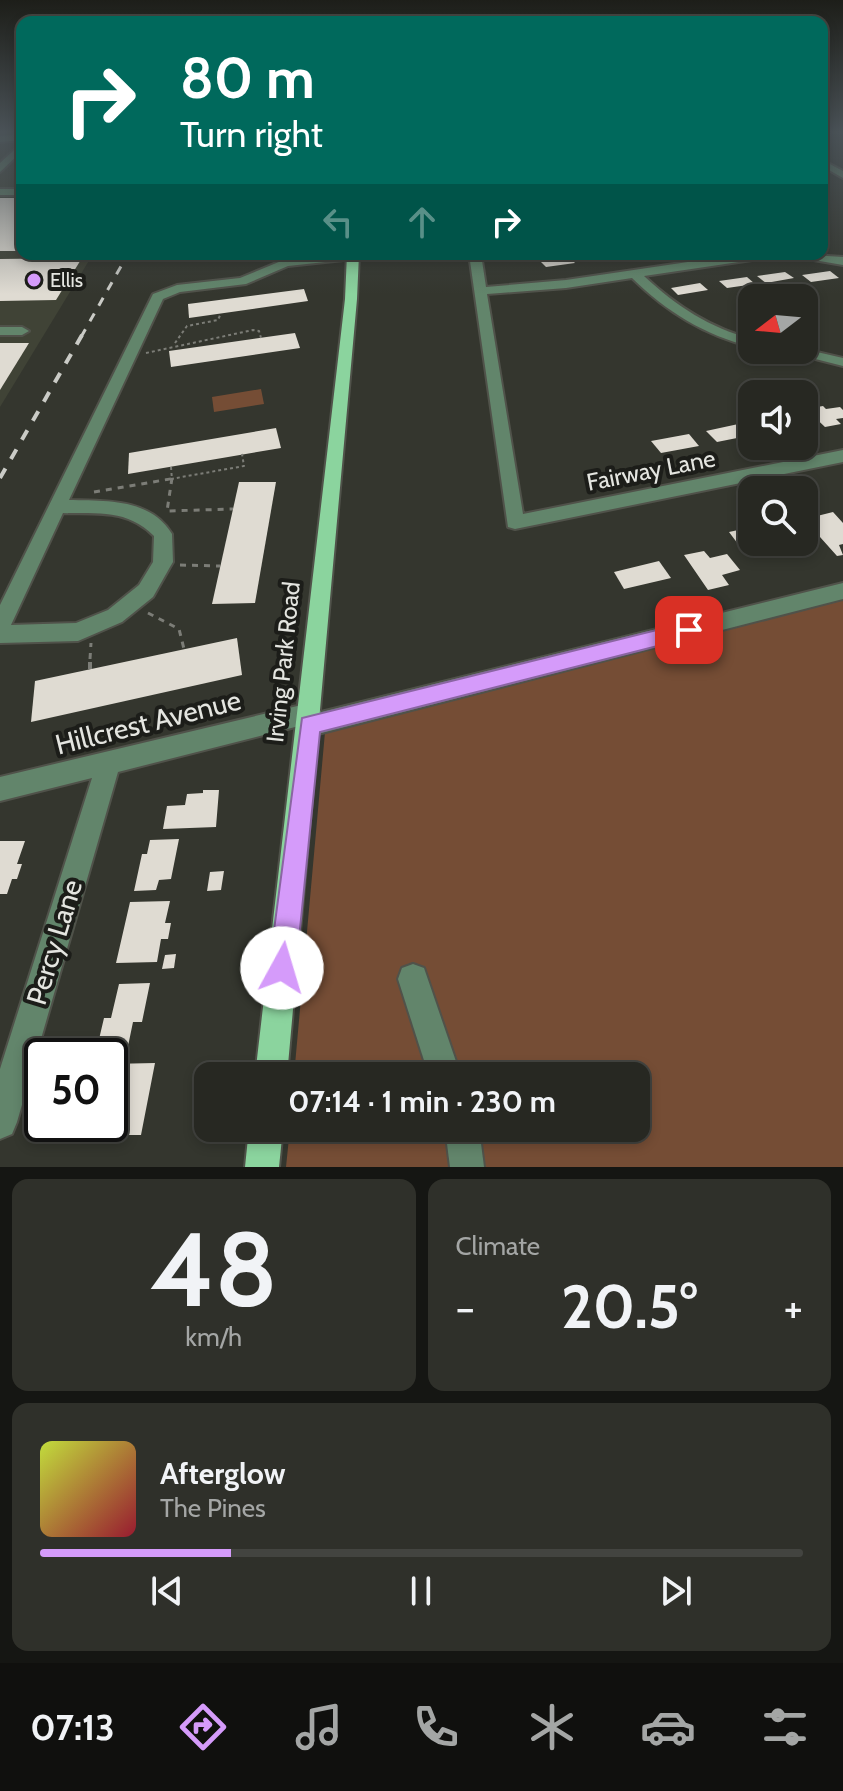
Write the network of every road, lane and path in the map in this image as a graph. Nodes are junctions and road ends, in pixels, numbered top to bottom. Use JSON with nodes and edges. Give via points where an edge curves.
{"nodes":[{"id":1,"x":307,"y":260,"type":"edge"},
{"id":2,"x":353,"y":260,"type":"edge"},
{"id":3,"x":476,"y":260,"type":"edge"},
{"id":4,"x":727,"y":260,"type":"edge"},
{"id":5,"x":635,"y":274,"type":"junction"},
{"id":6,"x":479,"y":291,"type":"junction"},
{"id":7,"x":221,"y":313,"type":"dead end"},
{"id":8,"x":0,"y":331,"type":"edge"},
{"id":9,"x":22,"y":331,"type":"dead end"},
{"id":10,"x":261,"y":338,"type":"dead end"},
{"id":11,"x":204,"y":339,"type":"junction"},
{"id":12,"x":738,"y":339,"type":"edge"},
{"id":13,"x":172,"y":345,"type":"junction"},
{"id":14,"x":203,"y":346,"type":"dead end"},
{"id":15,"x":130,"y":353,"type":"junction"},
{"id":16,"x":818,"y":357,"type":"edge"},
{"id":17,"x":843,"y":362,"type":"edge"},
{"id":18,"x":242,"y":454,"type":"dead end"},
{"id":19,"x":843,"y":456,"type":"edge"},
{"id":20,"x":171,"y":467,"type":"dead end"},
{"id":21,"x":173,"y":478,"type":"junction"},
{"id":22,"x":60,"y":500,"type":"junction"},
{"id":23,"x":233,"y":509,"type":"dead end"},
{"id":24,"x":161,"y":565,"type":"junction"},
{"id":25,"x":220,"y":566,"type":"dead end"},
{"id":26,"x":843,"y":591,"type":"edge"},
{"id":27,"x":130,"y":604,"type":"junction"},
{"id":28,"x":0,"y":627,"type":"edge"},
{"id":29,"x":87,"y":628,"type":"junction"},
{"id":30,"x":0,"y":634,"type":"edge"},
{"id":31,"x":184,"y":649,"type":"dead end"},
{"id":32,"x":90,"y":669,"type":"dead end"},
{"id":33,"x":310,"y":719,"type":"junction"},
{"id":34,"x":109,"y":762,"type":"junction"},
{"id":35,"x":0,"y":789,"type":"edge"},
{"id":36,"x":413,"y":979,"type":"dead end"},
{"id":37,"x":273,"y":1062,"type":"edge"},
{"id":38,"x":440,"y":1062,"type":"edge"},
{"id":39,"x":0,"y":1122,"type":"edge"},
{"id":40,"x":265,"y":1142,"type":"edge"},
{"id":41,"x":464,"y":1142,"type":"edge"},
{"id":42,"x":262,"y":1167,"type":"edge"},
{"id":43,"x":467,"y":1167,"type":"edge"}],
"edges":[{"from":1,"to":15,"type":"street","via":[[242,281],[162,293]]},
{"from":2,"to":33,"type":"main road","name":"Irving Park Road"},
{"from":3,"to":6,"type":"street"},
{"from":4,"to":5,"type":"street"},
{"from":5,"to":6,"type":"street"},
{"from":5,"to":12,"type":"street","via":[[677,313]]},
{"from":6,"to":19,"type":"street","name":"Fairway Lane","via":[[515,522]]},
{"from":7,"to":13,"type":"path","via":[[218,320],[187,326]]},
{"from":8,"to":9,"type":"street"},
{"from":10,"to":11,"type":"path","via":[[253,330]]},
{"from":11,"to":13,"type":"path"},
{"from":11,"to":14,"type":"path"},
{"from":13,"to":15,"type":"path"},
{"from":15,"to":22,"type":"street"},
{"from":16,"to":17,"type":"street"},
{"from":18,"to":21,"type":"path","via":[[244,466]]},
{"from":20,"to":21,"type":"path"},
{"from":21,"to":22,"type":"path"},
{"from":21,"to":23,"type":"path","via":[[167,511]]},
{"from":22,"to":24,"type":"street","via":[[146,517],[163,534]]},
{"from":22,"to":28,"type":"street"},
{"from":24,"to":25,"type":"path"},
{"from":24,"to":27,"type":"street","via":[[146,591]]},
{"from":26,"to":33,"type":"street","name":"Hillcrest Avenue"},
{"from":27,"to":29,"type":"street"},
{"from":27,"to":31,"type":"path","via":[[179,629]]},
{"from":29,"to":30,"type":"street"},
{"from":29,"to":32,"type":"path"},
{"from":33,"to":34,"type":"street","name":"Hillcrest Avenue"},
{"from":33,"to":37,"type":"main road","name":"Irving Park Road"},
{"from":34,"to":35,"type":"street","name":"Hillcrest Avenue"},
{"from":34,"to":39,"type":"street","name":"Percy Lane"},
{"from":36,"to":38,"type":"street"},
{"from":40,"to":42,"type":"main road"},
{"from":41,"to":43,"type":"street"}]}
